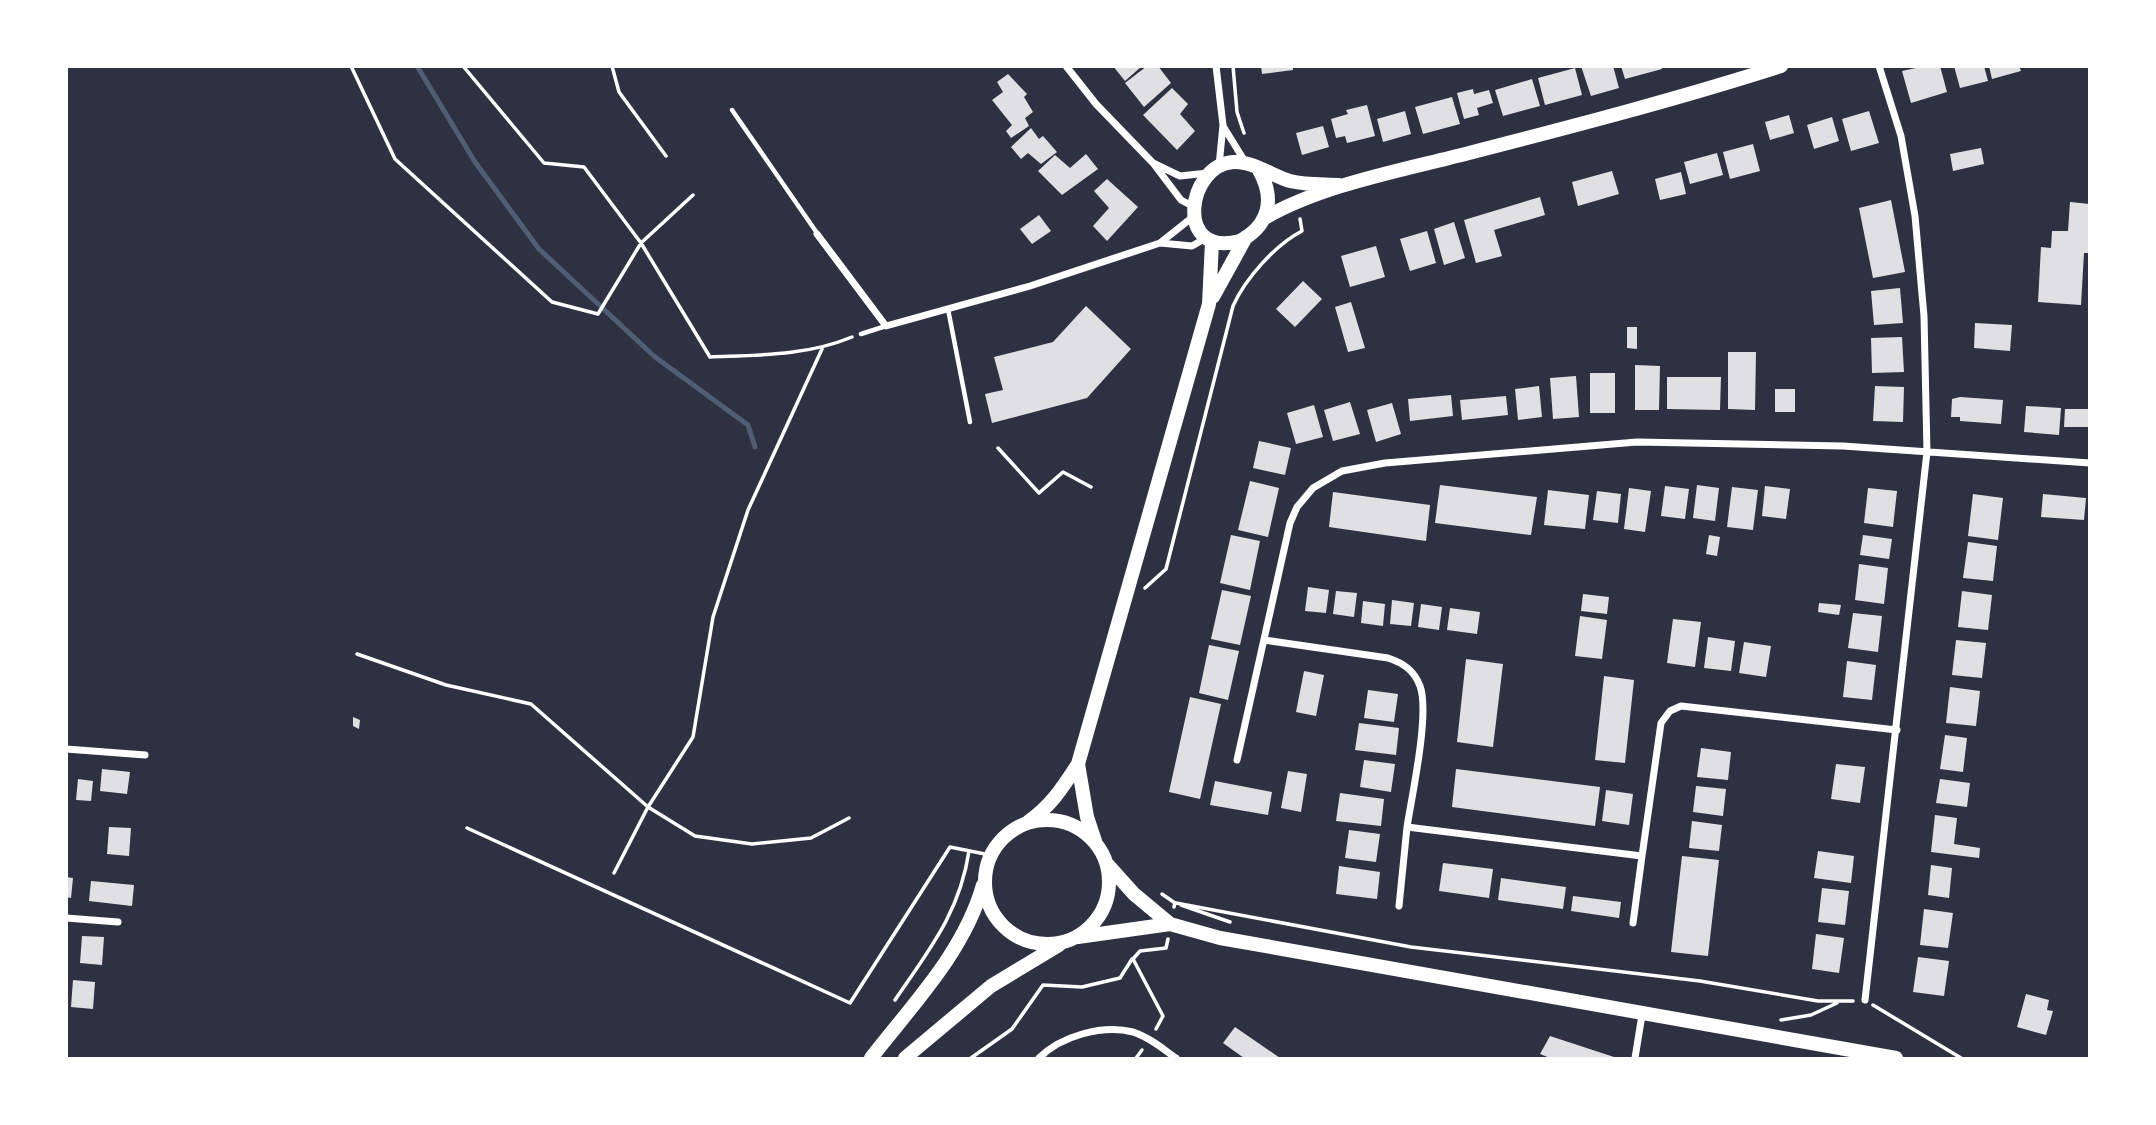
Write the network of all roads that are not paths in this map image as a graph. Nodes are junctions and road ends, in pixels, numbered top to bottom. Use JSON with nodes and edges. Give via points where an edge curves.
{"nodes":[{"id":1,"x":1066,"y":66,"type":"edge"},
{"id":2,"x":1216,"y":66,"type":"edge"},
{"id":3,"x":1781,"y":66,"type":"edge"},
{"id":4,"x":1879,"y":66,"type":"edge"},
{"id":5,"x":732,"y":110,"type":"dead end"},
{"id":6,"x":1223,"y":125,"type":"junction"},
{"id":7,"x":1153,"y":163,"type":"junction"},
{"id":8,"x":1255,"y":168,"type":"junction"},
{"id":9,"x":1214,"y":169,"type":"junction"},
{"id":10,"x":1344,"y":186,"type":"junction"},
{"id":11,"x":1194,"y":212,"type":"junction"},
{"id":12,"x":1263,"y":219,"type":"junction"},
{"id":13,"x":817,"y":234,"type":"joint"},
{"id":14,"x":1246,"y":237,"type":"junction"},
{"id":15,"x":1209,"y":240,"type":"junction"},
{"id":16,"x":1160,"y":243,"type":"junction"},
{"id":17,"x":1209,"y":304,"type":"junction"},
{"id":18,"x":948,"y":309,"type":"junction"},
{"id":19,"x":886,"y":326,"type":"junction"},
{"id":20,"x":861,"y":334,"type":"road end"},
{"id":21,"x":970,"y":422,"type":"dead end"},
{"id":22,"x":1927,"y":452,"type":"junction"},
{"id":23,"x":2090,"y":463,"type":"edge"},
{"id":24,"x":1264,"y":640,"type":"junction"},
{"id":25,"x":1897,"y":730,"type":"junction"},
{"id":26,"x":66,"y":749,"type":"edge"},
{"id":27,"x":145,"y":755,"type":"dead end"},
{"id":28,"x":1237,"y":760,"type":"dead end"},
{"id":29,"x":1078,"y":764,"type":"junction"},
{"id":30,"x":1028,"y":822,"type":"junction"},
{"id":31,"x":1407,"y":827,"type":"junction"},
{"id":32,"x":1097,"y":844,"type":"junction"},
{"id":33,"x":1642,"y":856,"type":"junction"},
{"id":34,"x":1107,"y":864,"type":"junction"},
{"id":35,"x":984,"y":880,"type":"junction"},
{"id":36,"x":1399,"y":906,"type":"dead end"},
{"id":37,"x":66,"y":918,"type":"edge"},
{"id":38,"x":118,"y":922,"type":"dead end"},
{"id":39,"x":1633,"y":923,"type":"dead end"},
{"id":40,"x":1170,"y":924,"type":"junction"},
{"id":41,"x":1070,"y":939,"type":"junction"},
{"id":42,"x":1865,"y":1000,"type":"road end"},
{"id":43,"x":1642,"y":1015,"type":"junction"},
{"id":44,"x":871,"y":1059,"type":"edge"},
{"id":45,"x":905,"y":1059,"type":"edge"},
{"id":46,"x":1039,"y":1059,"type":"edge"},
{"id":47,"x":1176,"y":1059,"type":"edge"},
{"id":48,"x":1635,"y":1059,"type":"edge"},
{"id":49,"x":1896,"y":1059,"type":"edge"}],
"edges":[{"from":1,"to":7,"type":"street"},
{"from":2,"to":6,"type":"street"},
{"from":3,"to":10,"type":"main road","via":[[1656,106]]},
{"from":4,"to":22,"type":"street","via":[[1901,136],[1916,216]]},
{"from":5,"to":13,"type":"lane"},
{"from":6,"to":8,"type":"street","via":[[1241,158]]},
{"from":6,"to":9,"type":"street"},
{"from":7,"to":9,"type":"street","via":[[1180,176]]},
{"from":7,"to":11,"type":"street"},
{"from":8,"to":9,"type":"main road","via":[[1232,162]]},
{"from":8,"to":10,"type":"main road","via":[[1294,182]]},
{"from":8,"to":12,"type":"main road","via":[[1269,193]]},
{"from":9,"to":11,"type":"main road"},
{"from":10,"to":12,"type":"main road"},
{"from":11,"to":15,"type":"main road","via":[[1196,228]]},
{"from":11,"to":16,"type":"street"},
{"from":12,"to":14,"type":"main road"},
{"from":13,"to":19,"type":"street"},
{"from":14,"to":15,"type":"main road","via":[[1234,242]]},
{"from":14,"to":17,"type":"main road"},
{"from":15,"to":16,"type":"street","via":[[1192,246]]},
{"from":15,"to":17,"type":"main road"},
{"from":16,"to":18,"type":"street"},
{"from":17,"to":29,"type":"main road"},
{"from":18,"to":19,"type":"street"},
{"from":18,"to":21,"type":"lane"},
{"from":19,"to":20,"type":"lane"},
{"from":22,"to":23,"type":"street"},
{"from":22,"to":24,"type":"street","via":[[1637,442],[1385,463],[1342,471],[1312,488],[1293,514]]},
{"from":22,"to":25,"type":"street"},
{"from":24,"to":28,"type":"street"},
{"from":24,"to":31,"type":"street","via":[[1388,658],[1415,675],[1423,701]]},
{"from":25,"to":33,"type":"street","via":[[1706,707],[1681,706],[1670,711],[1659,732]]},
{"from":25,"to":42,"type":"street"},
{"from":26,"to":27,"type":"street"},
{"from":29,"to":30,"type":"main road","via":[[1060,793]]},
{"from":29,"to":32,"type":"main road"},
{"from":30,"to":32,"type":"main road","via":[[1066,822]]},
{"from":30,"to":35,"type":"main road","via":[[1010,831],[990,855]]},
{"from":31,"to":33,"type":"street"},
{"from":31,"to":36,"type":"street"},
{"from":32,"to":34,"type":"main road"},
{"from":33,"to":39,"type":"street"},
{"from":34,"to":40,"type":"main road"},
{"from":34,"to":41,"type":"main road","via":[[1106,900],[1095,921]]},
{"from":35,"to":41,"type":"main road","via":[[988,903],[1008,931],[1029,942]]},
{"from":35,"to":44,"type":"main road","via":[[976,908],[950,957]]},
{"from":37,"to":38,"type":"street"},
{"from":40,"to":41,"type":"main road"},
{"from":40,"to":43,"type":"main road","via":[[1220,938]]},
{"from":41,"to":45,"type":"main road","via":[[991,986]]},
{"from":43,"to":48,"type":"street"},
{"from":43,"to":49,"type":"main road"},
{"from":46,"to":47,"type":"street","via":[[1053,1046],[1088,1033],[1118,1031],[1149,1040]]}]}
